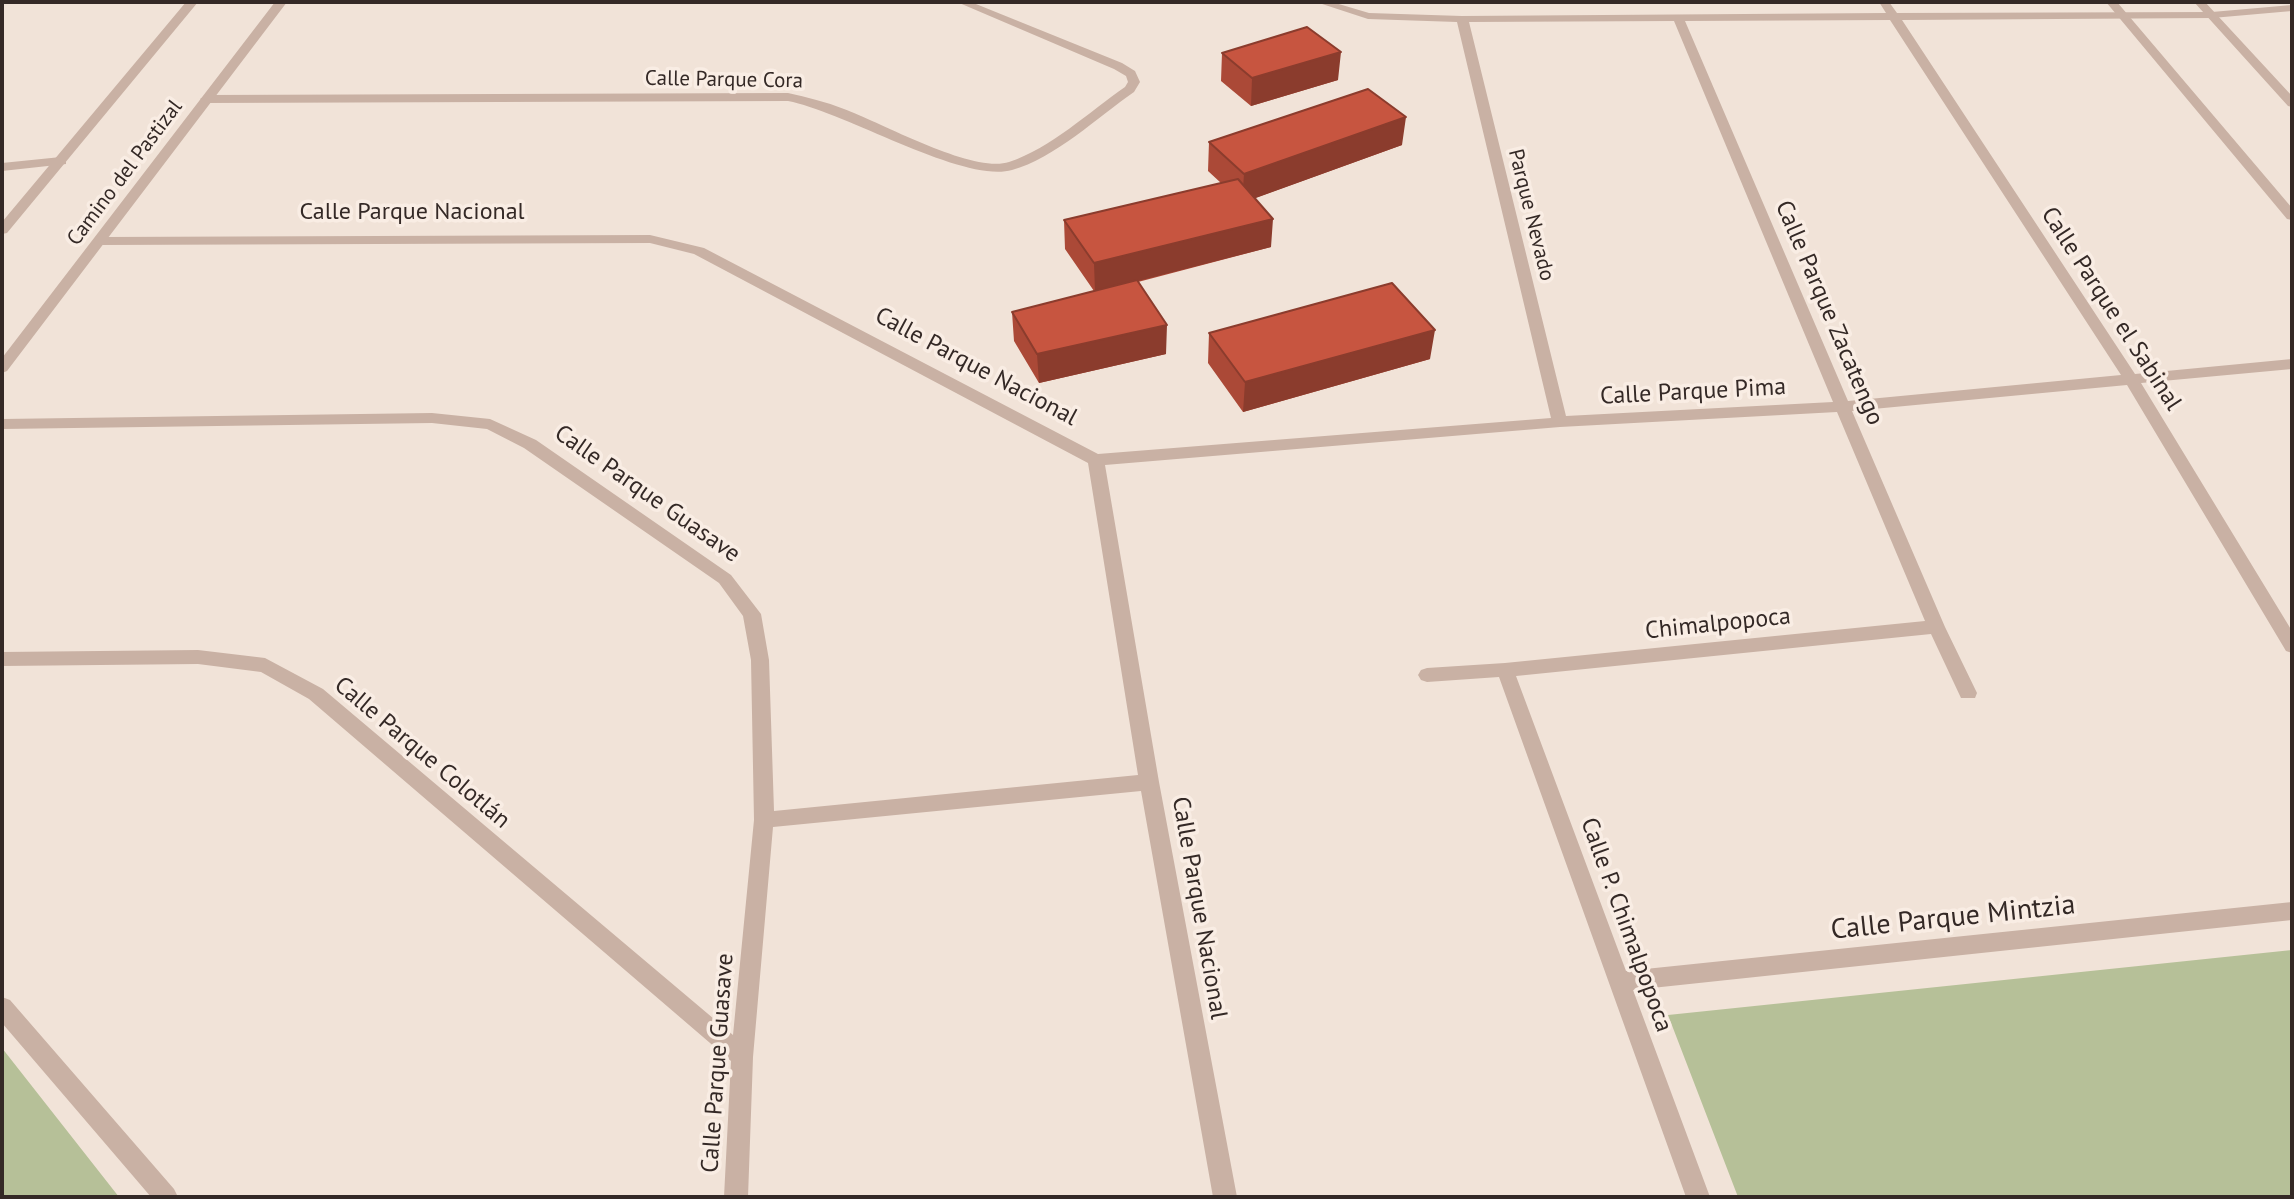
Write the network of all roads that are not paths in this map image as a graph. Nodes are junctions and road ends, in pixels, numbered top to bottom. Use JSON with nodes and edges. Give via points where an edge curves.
{"nodes":[{"id":1,"x":192,"y":2,"type":"edge"},
{"id":2,"x":281,"y":2,"type":"edge"},
{"id":3,"x":961,"y":2,"type":"edge"},
{"id":4,"x":1321,"y":2,"type":"edge"},
{"id":5,"x":1884,"y":2,"type":"edge"},
{"id":6,"x":2111,"y":2,"type":"edge"},
{"id":7,"x":2199,"y":2,"type":"edge"},
{"id":8,"x":2292,"y":8,"type":"edge"},
{"id":9,"x":1893,"y":16,"type":"junction"},
{"id":10,"x":2123,"y":16,"type":"junction"},
{"id":11,"x":2212,"y":16,"type":"junction"},
{"id":12,"x":1678,"y":18,"type":"junction"},
{"id":13,"x":1462,"y":19,"type":"junction"},
{"id":14,"x":206,"y":99,"type":"junction"},
{"id":15,"x":2292,"y":103,"type":"edge"},
{"id":16,"x":61,"y":161,"type":"junction"},
{"id":17,"x":2,"y":167,"type":"edge"},
{"id":18,"x":2292,"y":216,"type":"edge"},
{"id":19,"x":2,"y":230,"type":"edge"},
{"id":20,"x":102,"y":240,"type":"junction"},
{"id":21,"x":2292,"y":365,"type":"edge"},
{"id":22,"x":2,"y":368,"type":"edge"},
{"id":23,"x":2133,"y":382,"type":"junction"},
{"id":24,"x":1844,"y":407,"type":"junction"},
{"id":25,"x":1560,"y":422,"type":"junction"},
{"id":26,"x":2,"y":424,"type":"edge"},
{"id":27,"x":1096,"y":460,"type":"junction"},
{"id":28,"x":1936,"y":627,"type":"junction"},
{"id":29,"x":2292,"y":646,"type":"edge"},
{"id":30,"x":2,"y":659,"type":"edge"},
{"id":31,"x":1505,"y":670,"type":"junction"},
{"id":32,"x":1427,"y":675,"type":"dead end"},
{"id":33,"x":1968,"y":693,"type":"dead end"},
{"id":34,"x":1149,"y":782,"type":"junction"},
{"id":35,"x":764,"y":820,"type":"junction"},
{"id":36,"x":2292,"y":911,"type":"edge"},
{"id":37,"x":1619,"y":982,"type":"junction"},
{"id":38,"x":2,"y":1007,"type":"edge"},
{"id":39,"x":742,"y":1057,"type":"junction"},
{"id":40,"x":166,"y":1197,"type":"edge"},
{"id":41,"x":736,"y":1197,"type":"edge"},
{"id":42,"x":1226,"y":1197,"type":"edge"},
{"id":43,"x":1698,"y":1197,"type":"edge"}],
"edges":[{"from":1,"to":16,"type":"street"},
{"from":2,"to":14,"type":"street","name":"Camino del Pastizal"},
{"from":3,"to":14,"type":"street","name":"Calle Parque Cora","via":[[1118,66],[1131,74],[1134,82],[1024,160],[996,169],[970,165],[800,98]]},
{"from":4,"to":13,"type":"street","via":[[1368,16]]},
{"from":5,"to":9,"type":"street","name":"Calle Parque el Sabinal"},
{"from":6,"to":10,"type":"street"},
{"from":7,"to":11,"type":"street"},
{"from":8,"to":11,"type":"street"},
{"from":9,"to":10,"type":"street"},
{"from":9,"to":12,"type":"street"},
{"from":9,"to":23,"type":"street","name":"Calle Parque el Sabinal"},
{"from":10,"to":11,"type":"street"},
{"from":10,"to":18,"type":"street"},
{"from":11,"to":15,"type":"street"},
{"from":12,"to":13,"type":"street"},
{"from":12,"to":24,"type":"street","name":"Calle Parque Zacatengo"},
{"from":13,"to":25,"type":"street","name":"Parque Nevado"},
{"from":14,"to":20,"type":"street","name":"Camino del Pastizal"},
{"from":16,"to":17,"type":"street"},
{"from":16,"to":19,"type":"street"},
{"from":20,"to":22,"type":"street","name":"Camino del Pastizal"},
{"from":20,"to":27,"type":"street","name":"Calle Parque Nacional","via":[[621,237],[683,245]]},
{"from":21,"to":23,"type":"street","name":"Calle Parque Pima"},
{"from":23,"to":24,"type":"street","name":"Calle Parque Pima"},
{"from":23,"to":29,"type":"street","name":"Calle Parque el Sabinal"},
{"from":24,"to":25,"type":"street","name":"Calle Parque Pima"},
{"from":24,"to":28,"type":"street","name":"Calle Parque Zacatengo"},
{"from":25,"to":27,"type":"street","name":"Calle Parque Pima"},
{"from":26,"to":35,"type":"street","name":"Calle Parque Guasave","via":[[432,418],[490,424],[530,444],[725,579],[752,614],[760,660]]},
{"from":27,"to":34,"type":"street","name":"Calle Parque Nacional"},
{"from":28,"to":31,"type":"street","name":"Chimalpopoca"},
{"from":28,"to":33,"type":"street","name":"Calle Parque Zacatengo"},
{"from":30,"to":39,"type":"street","name":"Calle Parque Colotlán","via":[[198,657],[265,665],[316,694]]},
{"from":31,"to":32,"type":"street","name":"Chimalpopoca"},
{"from":31,"to":37,"type":"street","name":"Calle P. Chimalpopoca"},
{"from":34,"to":35,"type":"street"},
{"from":34,"to":42,"type":"street","name":"Calle Parque Nacional"},
{"from":35,"to":39,"type":"street","name":"Calle Parque Guasave"},
{"from":36,"to":37,"type":"street","name":"Calle Parque Mintzia"},
{"from":37,"to":43,"type":"street","name":"Calle P. Chimalpopoca"},
{"from":38,"to":40,"type":"street"},
{"from":39,"to":41,"type":"street","name":"Calle Parque Guasave"}]}
